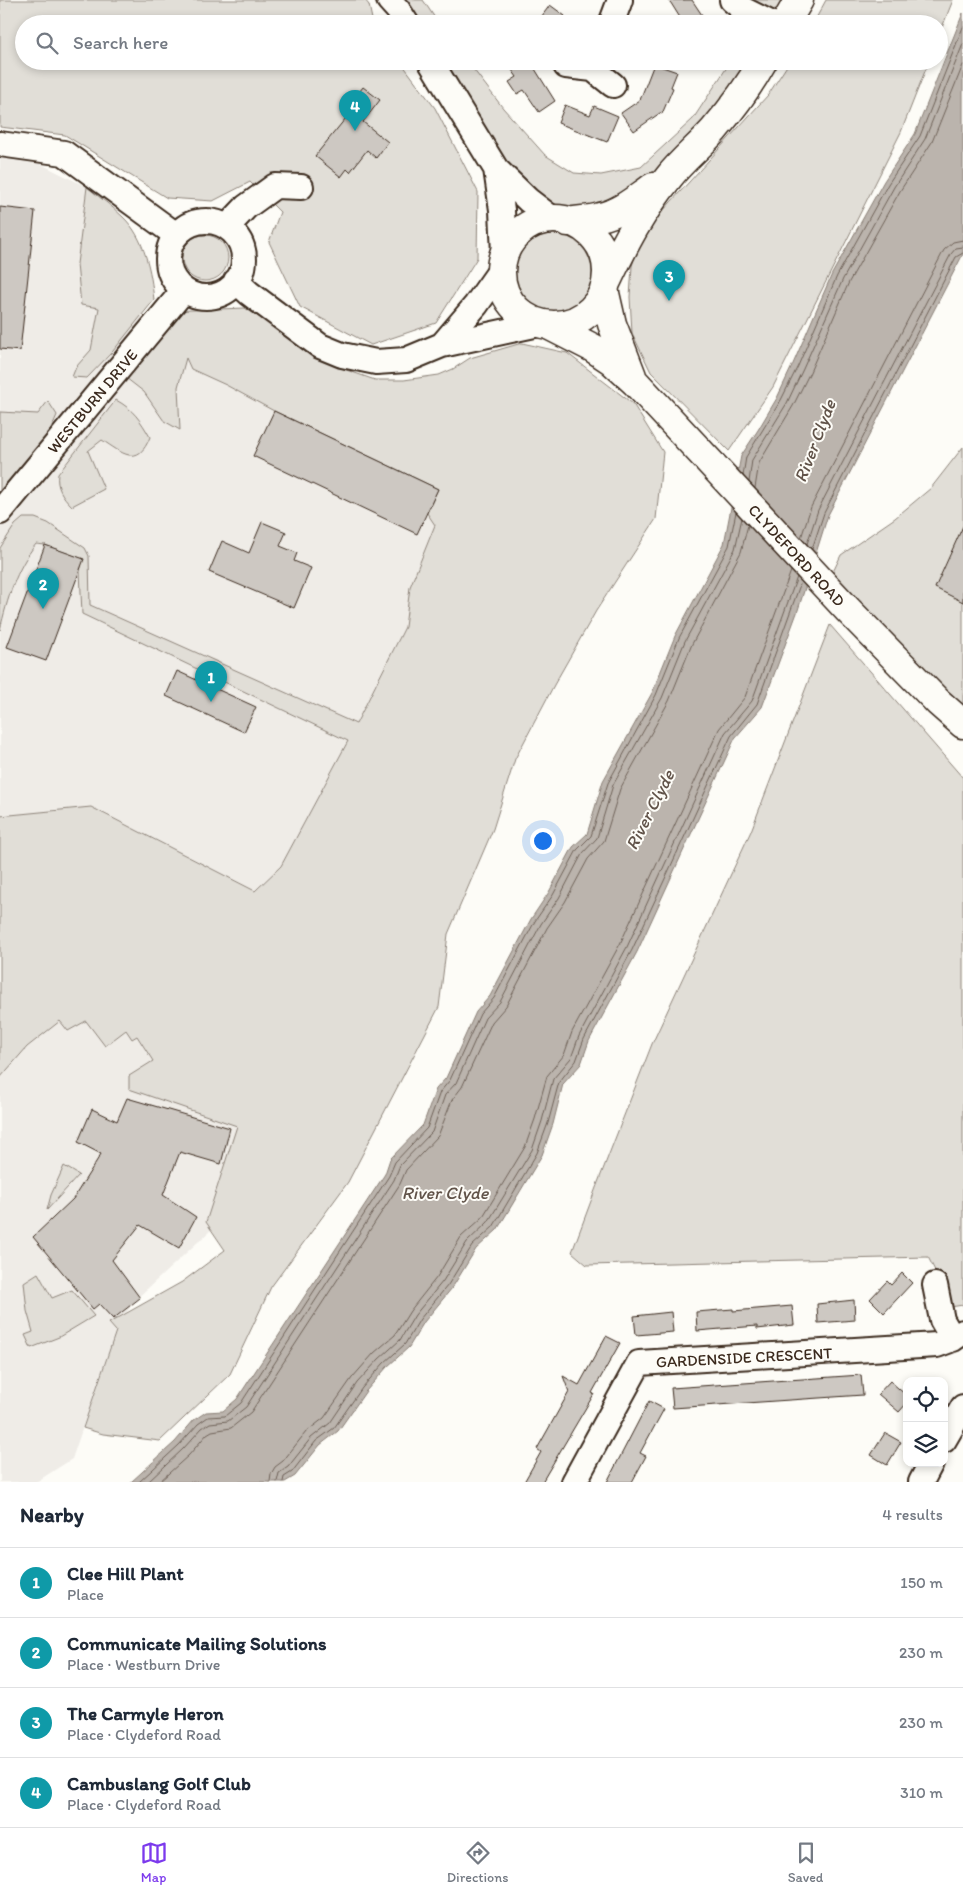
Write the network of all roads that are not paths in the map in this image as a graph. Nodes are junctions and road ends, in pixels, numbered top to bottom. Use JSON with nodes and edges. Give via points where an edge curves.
{"nodes":[{"id":1,"x":389,"y":0,"type":"edge"},
{"id":2,"x":620,"y":0,"type":"edge"},
{"id":3,"x":732,"y":0,"type":"edge"},
{"id":4,"x":799,"y":0,"type":"edge"},
{"id":5,"x":401,"y":15,"type":"edge"},
{"id":6,"x":614,"y":15,"type":"edge"},
{"id":7,"x":754,"y":15,"type":"edge"},
{"id":8,"x":790,"y":15,"type":"edge"},
{"id":9,"x":436,"y":70,"type":"edge"},
{"id":10,"x":599,"y":70,"type":"edge"},
{"id":11,"x":757,"y":70,"type":"edge"},
{"id":12,"x":613,"y":84,"type":"dead end"},
{"id":13,"x":0,"y":144,"type":"edge"},
{"id":14,"x":496,"y":169,"type":"junction"},
{"id":15,"x":670,"y":175,"type":"junction"},
{"id":16,"x":301,"y":187,"type":"dead end"},
{"id":17,"x":561,"y":221,"type":"junction"},
{"id":18,"x":227,"y":227,"type":"junction"},
{"id":19,"x":176,"y":235,"type":"junction"},
{"id":20,"x":502,"y":262,"type":"junction"},
{"id":21,"x":236,"y":281,"type":"junction"},
{"id":22,"x":605,"y":286,"type":"junction"},
{"id":23,"x":184,"y":290,"type":"junction"},
{"id":24,"x":544,"y":324,"type":"junction"},
{"id":25,"x":442,"y":345,"type":"junction"},
{"id":26,"x":635,"y":382,"type":"junction"},
{"id":27,"x":0,"y":512,"type":"edge"},
{"id":28,"x":963,"y":724,"type":"edge"},
{"id":29,"x":935,"y":1285,"type":"dead end"},
{"id":30,"x":958,"y":1335,"type":"edge"},
{"id":31,"x":963,"y":1407,"type":"edge"},
{"id":32,"x":948,"y":1433,"type":"edge"},
{"id":33,"x":929,"y":1467,"type":"edge"},
{"id":34,"x":574,"y":1482,"type":"edge"},
{"id":35,"x":921,"y":1482,"type":"edge"}],
"edges":[{"from":1,"to":5,"type":"street"},
{"from":2,"to":6,"type":"street"},
{"from":3,"to":7,"type":"street"},
{"from":4,"to":8,"type":"main road"},
{"from":9,"to":14,"type":"street"},
{"from":10,"to":12,"type":"street"},
{"from":11,"to":15,"type":"main road","via":[[714,130]]},
{"from":13,"to":19,"type":"street","via":[[64,153]]},
{"from":14,"to":17,"type":"street","via":[[528,200]]},
{"from":14,"to":20,"type":"street","via":[[502,210]]},
{"from":15,"to":17,"type":"main road","via":[[612,213]]},
{"from":15,"to":22,"type":"main road","via":[[638,218]]},
{"from":16,"to":18,"type":"street","via":[[275,186]]},
{"from":17,"to":20,"type":"main road","via":[[543,220],[526,227],[513,238]]},
{"from":17,"to":22,"type":"main road","via":[[577,224],[591,234],[601,248],[607,265]]},
{"from":18,"to":19,"type":"street","via":[[217,222],[195,222]]},
{"from":18,"to":21,"type":"street","via":[[236,235],[243,252],[242,270]]},
{"from":19,"to":23,"type":"street","via":[[170,245],[168,264],[175,281]]},
{"from":20,"to":24,"type":"main road","via":[[503,288],[511,304],[523,316]]},
{"from":20,"to":25,"type":"street","via":[[476,305]]},
{"from":21,"to":23,"type":"street","via":[[217,295],[206,297]]},
{"from":21,"to":25,"type":"street","via":[[320,346],[342,355],[376,362],[406,360]]},
{"from":22,"to":24,"type":"main road","via":[[600,299],[589,312],[574,322],[557,326]]},
{"from":22,"to":26,"type":"main road","name":"CLYDEFORD ROAD","via":[[612,324]]},
{"from":23,"to":27,"type":"street","name":"WESTBURN DRIVE"},
{"from":24,"to":25,"type":"street"},
{"from":24,"to":26,"type":"main road","name":"CLYDEFORD ROAD","via":[[593,348]]},
{"from":26,"to":28,"type":"main road","name":"CLYDEFORD ROAD","via":[[828,588]]},
{"from":29,"to":30,"type":"street","name":"GARDENSIDE CRESCENT","via":[[942,1320]]},
{"from":30,"to":34,"type":"street","name":"GARDENSIDE CRESCENT","via":[[937,1345],[639,1363]]},
{"from":31,"to":32,"type":"street"},
{"from":33,"to":35,"type":"street"}]}
